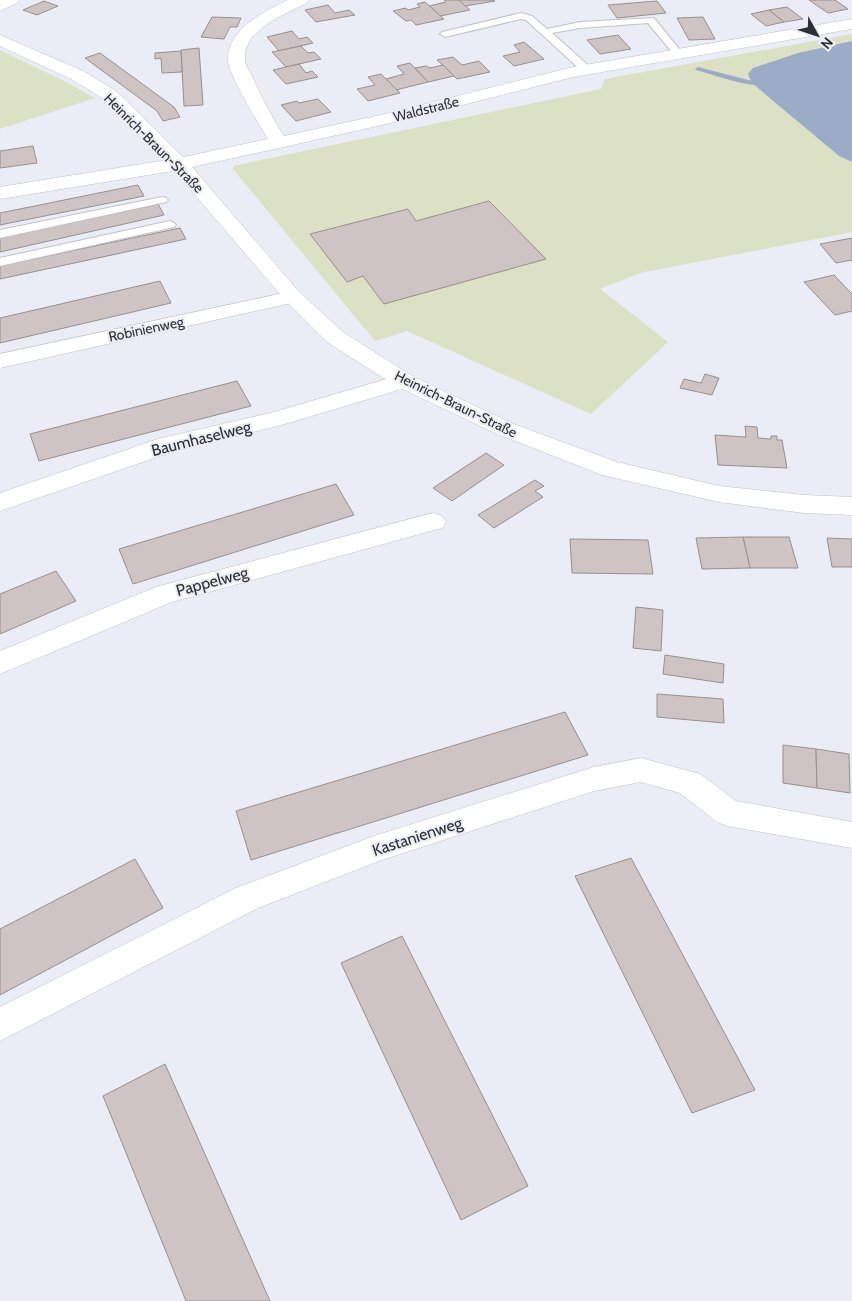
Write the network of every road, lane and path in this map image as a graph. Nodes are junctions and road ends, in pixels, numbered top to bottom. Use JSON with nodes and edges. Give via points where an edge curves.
{"nodes":[{"id":1,"x":11,"y":0,"type":"edge"},
{"id":2,"x":301,"y":0,"type":"edge"},
{"id":3,"x":0,"y":6,"type":"edge"},
{"id":4,"x":852,"y":24,"type":"edge"},
{"id":5,"x":545,"y":32,"type":"junction"},
{"id":6,"x":445,"y":34,"type":"dead end"},
{"id":7,"x":0,"y":40,"type":"edge"},
{"id":8,"x":679,"y":55,"type":"junction"},
{"id":9,"x":587,"y":70,"type":"junction"},
{"id":10,"x":279,"y":143,"type":"junction"},
{"id":11,"x":179,"y":164,"type":"junction"},
{"id":12,"x":0,"y":193,"type":"edge"},
{"id":13,"x":162,"y":200,"type":"dead end"},
{"id":14,"x":170,"y":225,"type":"dead end"},
{"id":15,"x":0,"y":234,"type":"edge"},
{"id":16,"x":0,"y":262,"type":"edge"},
{"id":17,"x":293,"y":297,"type":"junction"},
{"id":18,"x":0,"y":361,"type":"edge"},
{"id":19,"x":404,"y":381,"type":"junction"},
{"id":20,"x":0,"y":502,"type":"edge"},
{"id":21,"x":852,"y":506,"type":"edge"},
{"id":22,"x":433,"y":522,"type":"dead end"},
{"id":23,"x":0,"y":663,"type":"edge"},
{"id":24,"x":852,"y":835,"type":"edge"},
{"id":25,"x":0,"y":1025,"type":"edge"}],
"edges":[{"from":1,"to":3,"type":"street"},
{"from":2,"to":10,"type":"street","via":[[256,26],[241,42],[236,61]]},
{"from":4,"to":8,"type":"street","name":"Waldstraße"},
{"from":5,"to":6,"type":"lane","via":[[522,16]]},
{"from":5,"to":8,"type":"lane","via":[[580,25],[652,20]]},
{"from":5,"to":9,"type":"lane"},
{"from":7,"to":11,"type":"street","name":"Heinrich-Braun-Straße","via":[[77,75],[110,95]]},
{"from":8,"to":9,"type":"street","name":"Waldstraße"},
{"from":9,"to":10,"type":"street","name":"Waldstraße"},
{"from":10,"to":11,"type":"street","name":"Waldstraße"},
{"from":11,"to":12,"type":"street","name":"Waldstraße"},
{"from":11,"to":17,"type":"street","name":"Heinrich-Braun-Straße"},
{"from":13,"to":15,"type":"lane"},
{"from":14,"to":16,"type":"lane"},
{"from":17,"to":18,"type":"street","name":"Robinienweg"},
{"from":17,"to":19,"type":"street","name":"Heinrich-Braun-Straße","via":[[335,337]]},
{"from":19,"to":20,"type":"street","name":"Baumhaselweg","via":[[277,419],[166,445]]},
{"from":19,"to":21,"type":"street","name":"Heinrich-Braun-Straße","via":[[502,428],[611,469],[718,494]]},
{"from":22,"to":23,"type":"street","name":"Pappelweg","via":[[165,594]]},
{"from":24,"to":25,"type":"street","name":"Kastanienweg","via":[[728,813],[689,783],[641,770],[594,779],[374,849],[247,898]]}]}
